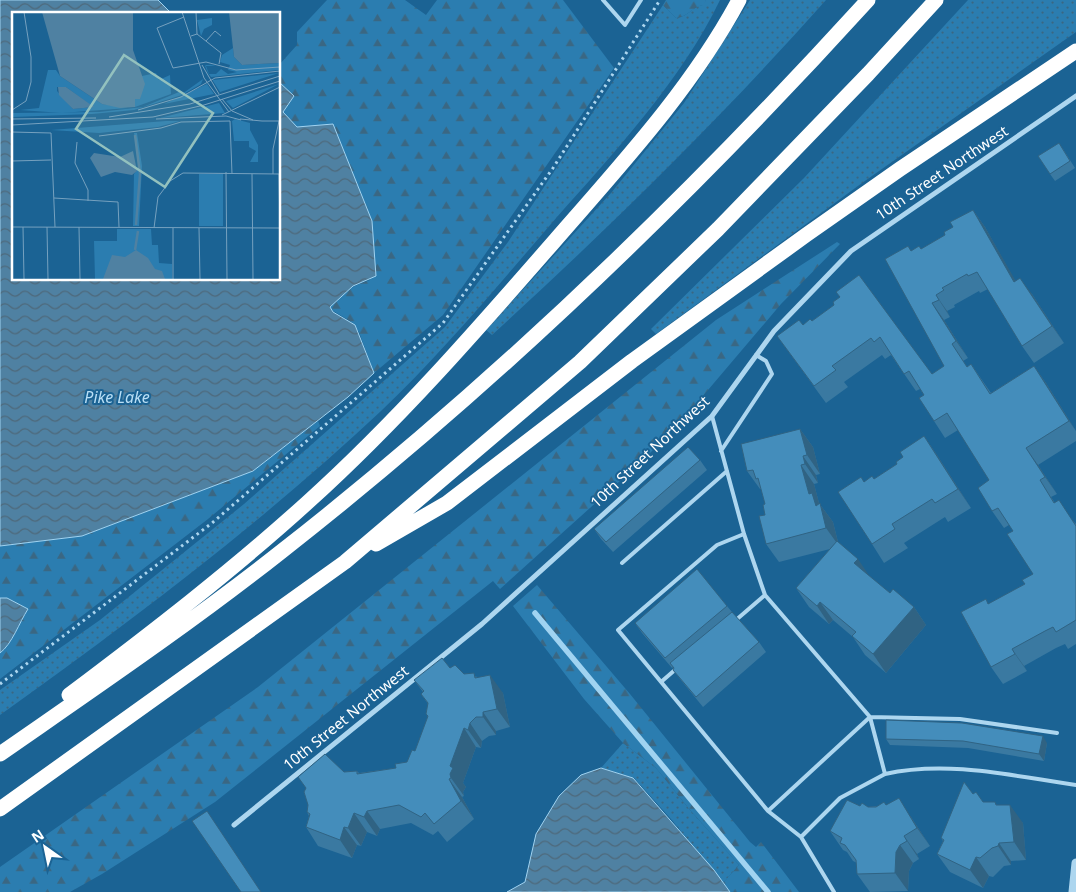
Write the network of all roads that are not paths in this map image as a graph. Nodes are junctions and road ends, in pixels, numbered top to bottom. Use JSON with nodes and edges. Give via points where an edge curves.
{"nodes":[{"id":1,"x":603,"y":0,"type":"edge"},
{"id":2,"x":641,"y":0,"type":"edge"},
{"id":3,"x":739,"y":0,"type":"edge"},
{"id":4,"x":868,"y":0,"type":"edge"},
{"id":5,"x":936,"y":0,"type":"edge"},
{"id":6,"x":1076,"y":51,"type":"edge"},
{"id":7,"x":1076,"y":96,"type":"edge"},
{"id":8,"x":756,"y":355,"type":"junction"},
{"id":9,"x":712,"y":416,"type":"junction"},
{"id":10,"x":721,"y":451,"type":"junction"},
{"id":11,"x":728,"y":471,"type":"junction"},
{"id":12,"x":744,"y":534,"type":"junction"},
{"id":13,"x":345,"y":562,"type":"junction"},
{"id":14,"x":622,"y":563,"type":"dead end"},
{"id":15,"x":765,"y":595,"type":"junction"},
{"id":16,"x":728,"y":626,"type":"edge"},
{"id":17,"x":683,"y":664,"type":"edge"},
{"id":18,"x":661,"y":682,"type":"junction"},
{"id":19,"x":870,"y":717,"type":"junction"},
{"id":20,"x":1057,"y":733,"type":"dead end"},
{"id":21,"x":0,"y":747,"type":"edge"},
{"id":22,"x":0,"y":754,"type":"edge"},
{"id":23,"x":885,"y":774,"type":"junction"},
{"id":24,"x":1076,"y":786,"type":"edge"},
{"id":25,"x":0,"y":809,"type":"edge"},
{"id":26,"x":768,"y":811,"type":"junction"},
{"id":27,"x":234,"y":825,"type":"dead end"},
{"id":28,"x":801,"y":836,"type":"junction"},
{"id":29,"x":1076,"y":863,"type":"edge"},
{"id":30,"x":1076,"y":866,"type":"edge"},
{"id":31,"x":834,"y":892,"type":"edge"},
{"id":32,"x":1073,"y":892,"type":"edge"}],
"edges":[{"from":1,"to":2,"type":"lane","via":[[625,25]]},
{"from":3,"to":21,"type":"highway","via":[[716,38],[643,138],[523,278],[378,435],[310,500],[219,579]]},
{"from":4,"to":22,"type":"highway","via":[[681,196],[460,403],[254,573],[121,671]]},
{"from":5,"to":13,"type":"highway","via":[[718,230],[625,320]]},
{"from":6,"to":13,"type":"highway","via":[[806,235],[632,361],[447,503]]},
{"from":7,"to":8,"type":"street","name":"10th Street Northwest","via":[[851,250]]},
{"from":8,"to":9,"type":"street","name":"10th Street Northwest"},
{"from":8,"to":10,"type":"lane","via":[[766,361],[772,374]]},
{"from":9,"to":10,"type":"lane"},
{"from":9,"to":27,"type":"street","name":"10th Street Northwest","via":[[482,624]]},
{"from":10,"to":11,"type":"lane"},
{"from":11,"to":12,"type":"lane"},
{"from":11,"to":14,"type":"lane"},
{"from":12,"to":15,"type":"lane"},
{"from":12,"to":18,"type":"lane","via":[[717,545],[618,630]]},
{"from":13,"to":25,"type":"highway"},
{"from":15,"to":16,"type":"lane"},
{"from":15,"to":19,"type":"lane"},
{"from":17,"to":18,"type":"lane"},
{"from":18,"to":26,"type":"lane"},
{"from":19,"to":20,"type":"lane","via":[[960,719]]},
{"from":19,"to":23,"type":"lane"},
{"from":19,"to":26,"type":"lane"},
{"from":23,"to":24,"type":"lane","via":[[905,770],[967,769]]},
{"from":23,"to":28,"type":"lane","via":[[840,798]]},
{"from":26,"to":28,"type":"lane"},
{"from":28,"to":31,"type":"lane"},
{"from":29,"to":30,"type":"street"},
{"from":30,"to":32,"type":"street"}]}
